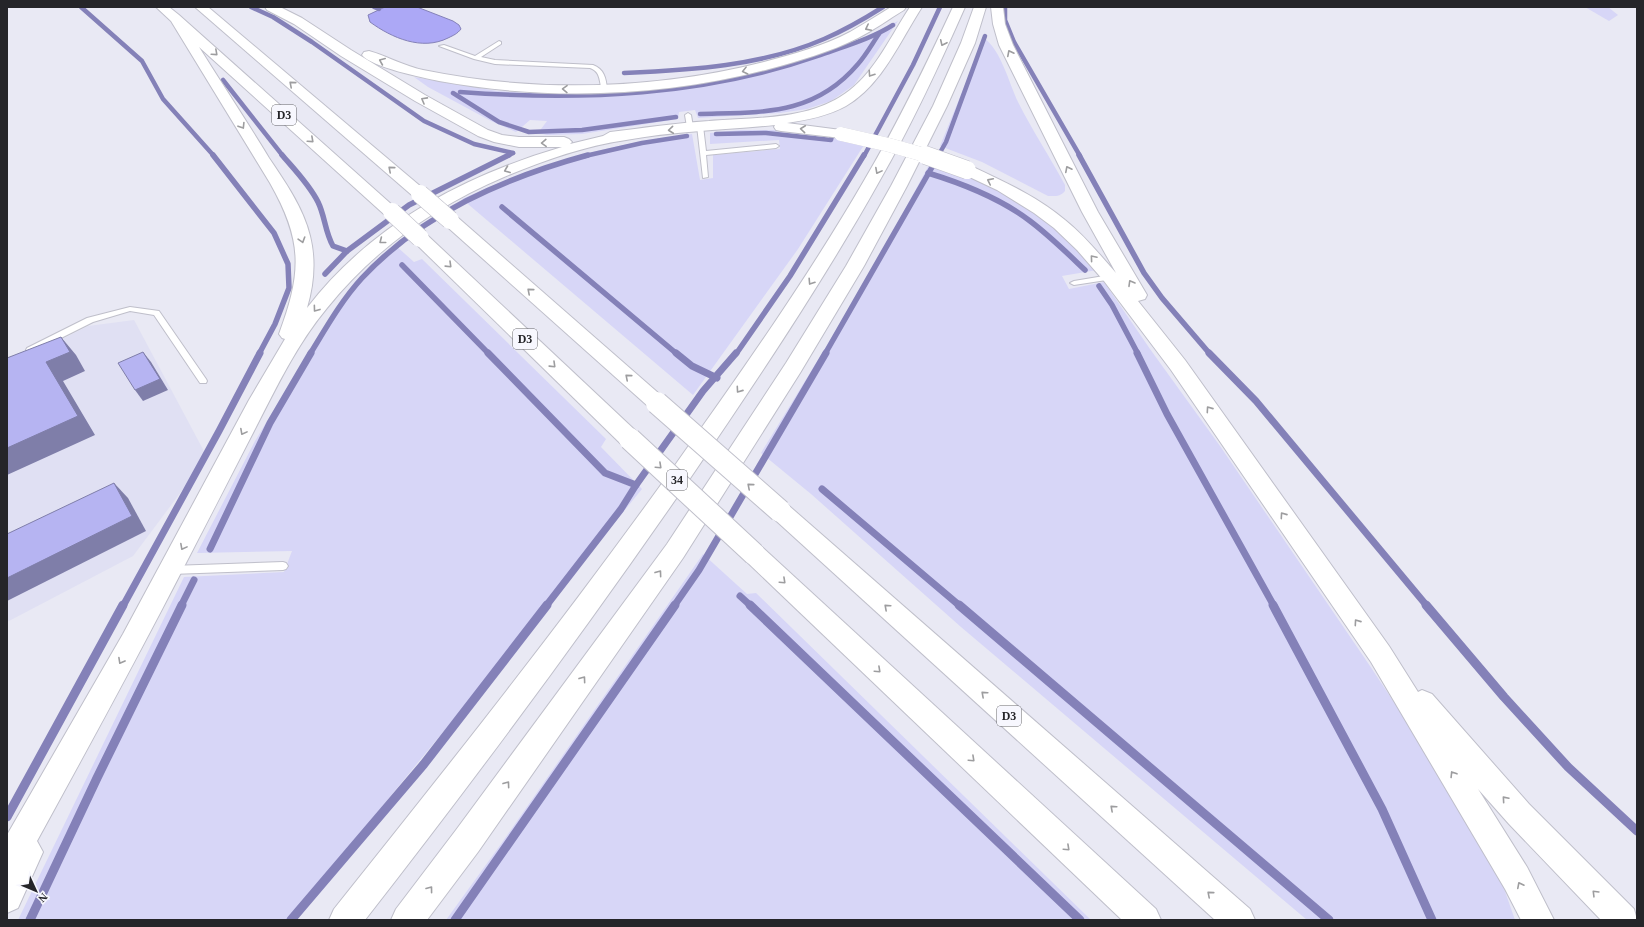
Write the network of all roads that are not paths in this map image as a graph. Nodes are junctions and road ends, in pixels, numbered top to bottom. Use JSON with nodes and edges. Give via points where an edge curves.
{"nodes":[{"id":1,"x":201,"y":7,"type":"edge"},
{"id":2,"x":271,"y":7,"type":"edge"},
{"id":3,"x":900,"y":7,"type":"edge"},
{"id":4,"x":916,"y":7,"type":"edge"},
{"id":5,"x":959,"y":7,"type":"edge"},
{"id":6,"x":980,"y":7,"type":"edge"},
{"id":7,"x":997,"y":7,"type":"edge"},
{"id":8,"x":169,"y":12,"type":"edge"},
{"id":9,"x":298,"y":21,"type":"junction"},
{"id":10,"x":499,"y":43,"type":"dead end"},
{"id":11,"x":442,"y":46,"type":"dead end"},
{"id":12,"x":476,"y":58,"type":"junction"},
{"id":13,"x":604,"y":89,"type":"junction"},
{"id":14,"x":697,"y":123,"type":"junction"},
{"id":15,"x":625,"y":135,"type":"junction"},
{"id":16,"x":776,"y":146,"type":"dead end"},
{"id":17,"x":703,"y":153,"type":"junction"},
{"id":18,"x":705,"y":177,"type":"dead end"},
{"id":19,"x":1110,"y":277,"type":"junction"},
{"id":20,"x":1074,"y":283,"type":"dead end"},
{"id":21,"x":21,"y":354,"type":"edge"},
{"id":22,"x":1178,"y":365,"type":"junction"},
{"id":23,"x":203,"y":381,"type":"dead end"},
{"id":24,"x":261,"y":397,"type":"junction"},
{"id":25,"x":283,"y":566,"type":"dead end"},
{"id":26,"x":171,"y":570,"type":"junction"},
{"id":27,"x":1380,"y":654,"type":"junction"},
{"id":28,"x":84,"y":728,"type":"junction"},
{"id":29,"x":7,"y":865,"type":"edge"},
{"id":30,"x":7,"y":897,"type":"edge"},
{"id":31,"x":345,"y":920,"type":"edge"},
{"id":32,"x":407,"y":920,"type":"edge"},
{"id":33,"x":1145,"y":920,"type":"edge"},
{"id":34,"x":1239,"y":920,"type":"edge"},
{"id":35,"x":1538,"y":920,"type":"edge"},
{"id":36,"x":1623,"y":920,"type":"edge"}],
"edges":[{"from":34,"to":1,"type":"highway","number":"D3","one_way":true,"bridge":true,"via":[[450,220]]},
{"from":2,"to":9,"type":"highway"},
{"from":3,"to":13,"type":"highway","one_way":true,"via":[[876,24],[845,40],[778,62],[702,80]]},
{"from":4,"to":14,"type":"highway","one_way":true,"via":[[868,80],[844,100],[821,111],[796,117]]},
{"from":5,"to":31,"type":"highway","number":"34","one_way":true,"via":[[875,178],[827,258],[761,359],[644,527],[427,818]]},
{"from":32,"to":6,"type":"highway","one_way":true,"via":[[675,551],[793,368],[855,266],[899,186],[940,106],[968,43]]},
{"from":22,"to":7,"type":"highway","one_way":true,"via":[[1083,199],[1006,45]]},
{"from":8,"to":24,"type":"highway","one_way":true,"via":[[293,211],[304,248],[305,274],[301,302]]},
{"from":8,"to":33,"type":"highway","number":"D3","one_way":true,"bridge":true,"via":[[420,238],[630,439]]},
{"from":13,"to":9,"type":"highway","one_way":true,"via":[[496,86],[423,74],[376,58]]},
{"from":15,"to":9,"type":"highway","one_way":true,"via":[[576,142],[544,143],[519,142],[491,136],[420,98]]},
{"from":10,"to":12,"type":"lane"},
{"from":11,"to":12,"type":"lane"},
{"from":12,"to":13,"type":"lane","via":[[506,63],[592,66],[602,74]]},
{"from":14,"to":15,"type":"highway","one_way":true},
{"from":14,"to":17,"type":"lane"},
{"from":19,"to":14,"type":"highway","one_way":true,"bridge":true,"via":[[1083,246],[1040,209],[1003,187],[938,158],[907,148],[841,134],[772,126]]},
{"from":15,"to":24,"type":"highway","one_way":true,"via":[[546,155],[495,174],[447,198],[401,227],[359,260],[319,305],[296,337]]},
{"from":16,"to":17,"type":"lane"},
{"from":17,"to":18,"type":"lane"},
{"from":19,"to":20,"type":"lane"},
{"from":19,"to":22,"type":"highway"},
{"from":21,"to":23,"type":"lane","via":[[90,320],[130,309],[156,313]]},
{"from":27,"to":22,"type":"highway","one_way":true},
{"from":24,"to":26,"type":"highway","one_way":true},
{"from":25,"to":26,"type":"lane"},
{"from":26,"to":28,"type":"highway","one_way":true},
{"from":35,"to":27,"type":"highway","one_way":true,"via":[[1516,878]]},
{"from":36,"to":27,"type":"highway","one_way":true,"via":[[1518,814]]},
{"from":28,"to":29,"type":"highway"},
{"from":28,"to":30,"type":"highway"}]}
